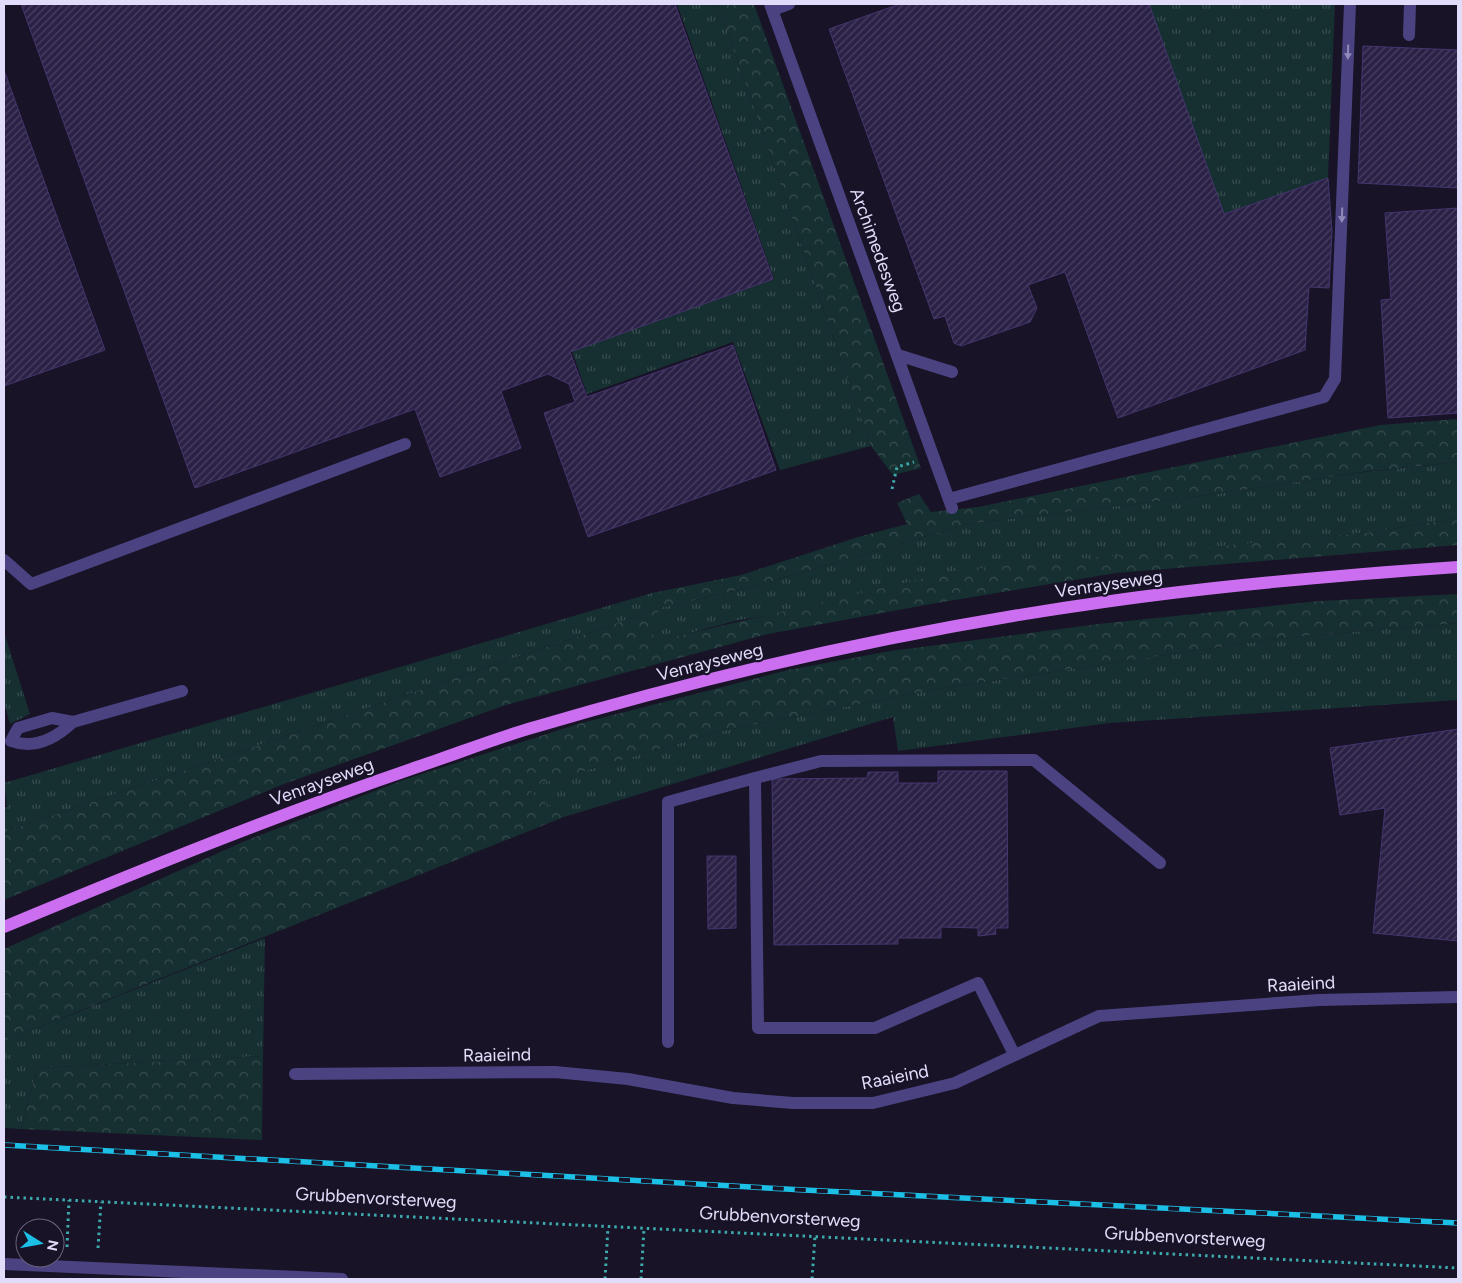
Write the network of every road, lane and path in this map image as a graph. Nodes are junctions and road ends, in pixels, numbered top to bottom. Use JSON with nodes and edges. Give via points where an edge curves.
{"nodes":[{"id":1,"x":789,"y":4,"type":"edge"},
{"id":2,"x":1350,"y":4,"type":"edge"},
{"id":3,"x":1410,"y":4,"type":"edge"},
{"id":4,"x":772,"y":7,"type":"edge"},
{"id":5,"x":1409,"y":36,"type":"dead end"},
{"id":6,"x":898,"y":355,"type":"junction"},
{"id":7,"x":952,"y":372,"type":"dead end"},
{"id":8,"x":405,"y":444,"type":"dead end"},
{"id":9,"x":911,"y":463,"type":"dead end"},
{"id":10,"x":892,"y":489,"type":"dead end"},
{"id":11,"x":4,"y":560,"type":"edge"},
{"id":12,"x":1458,"y":566,"type":"edge"},
{"id":13,"x":182,"y":691,"type":"dead end"},
{"id":14,"x":73,"y":722,"type":"junction"},
{"id":15,"x":7,"y":742,"type":"edge"},
{"id":16,"x":755,"y":778,"type":"junction"},
{"id":17,"x":1160,"y":863,"type":"dead end"},
{"id":18,"x":4,"y":927,"type":"edge"},
{"id":19,"x":1458,"y":997,"type":"edge"},
{"id":20,"x":668,"y":1042,"type":"dead end"},
{"id":21,"x":1014,"y":1054,"type":"junction"},
{"id":22,"x":295,"y":1074,"type":"dead end"},
{"id":23,"x":4,"y":1197,"type":"edge"},
{"id":24,"x":69,"y":1200,"type":"junction"},
{"id":25,"x":100,"y":1202,"type":"junction"},
{"id":26,"x":608,"y":1227,"type":"junction"},
{"id":27,"x":644,"y":1228,"type":"junction"},
{"id":28,"x":815,"y":1236,"type":"junction"},
{"id":29,"x":4,"y":1264,"type":"edge"},
{"id":30,"x":66,"y":1267,"type":"junction"},
{"id":31,"x":1458,"y":1268,"type":"edge"},
{"id":32,"x":97,"y":1269,"type":"junction"},
{"id":33,"x":80,"y":1274,"type":"edge"},
{"id":34,"x":342,"y":1279,"type":"edge"},
{"id":35,"x":605,"y":1279,"type":"edge"},
{"id":36,"x":641,"y":1279,"type":"edge"},
{"id":37,"x":812,"y":1279,"type":"edge"}],
"edges":[{"from":1,"to":4,"type":"street"},
{"from":2,"to":6,"type":"street","name":"Archimedesweg","one_way":true,"via":[[1335,379],[1324,397],[950,503]]},
{"from":3,"to":5,"type":"street"},
{"from":4,"to":6,"type":"street","name":"Archimedesweg"},
{"from":6,"to":7,"type":"street"},
{"from":8,"to":11,"type":"street","via":[[32,584]]},
{"from":9,"to":10,"type":"path","via":[[897,467]]},
{"from":12,"to":18,"type":"main road","name":"Venrayseweg","via":[[1326,576],[1101,602],[861,645],[730,674],[532,728],[336,795]]},
{"from":13,"to":14,"type":"street"},
{"from":14,"to":15,"type":"street","via":[[57,737],[23,746]]},
{"from":14,"to":15,"type":"street","via":[[52,718],[18,728]]},
{"from":16,"to":17,"type":"street","via":[[821,761],[1034,760]]},
{"from":16,"to":20,"type":"street","via":[[668,802]]},
{"from":16,"to":21,"type":"street","via":[[758,1028],[875,1028],[978,984]]},
{"from":19,"to":21,"type":"street","name":"Raaieind","via":[[1319,1000],[1099,1016]]},
{"from":21,"to":22,"type":"street","name":"Raaieind","via":[[955,1082],[873,1103],[793,1103],[733,1098],[628,1079],[555,1072]]},
{"from":23,"to":24,"type":"path","name":"Grubbenvorsterweg"},
{"from":24,"to":25,"type":"path","name":"Grubbenvorsterweg"},
{"from":24,"to":30,"type":"path"},
{"from":25,"to":26,"type":"path","name":"Grubbenvorsterweg"},
{"from":25,"to":32,"type":"path"},
{"from":26,"to":27,"type":"path","name":"Grubbenvorsterweg"},
{"from":26,"to":35,"type":"path"},
{"from":27,"to":28,"type":"path","name":"Grubbenvorsterweg"},
{"from":27,"to":36,"type":"path"},
{"from":28,"to":31,"type":"path","name":"Grubbenvorsterweg"},
{"from":28,"to":37,"type":"path"},
{"from":29,"to":30,"type":"street"},
{"from":30,"to":33,"type":"street"},
{"from":32,"to":33,"type":"street"},
{"from":32,"to":34,"type":"street"}]}
